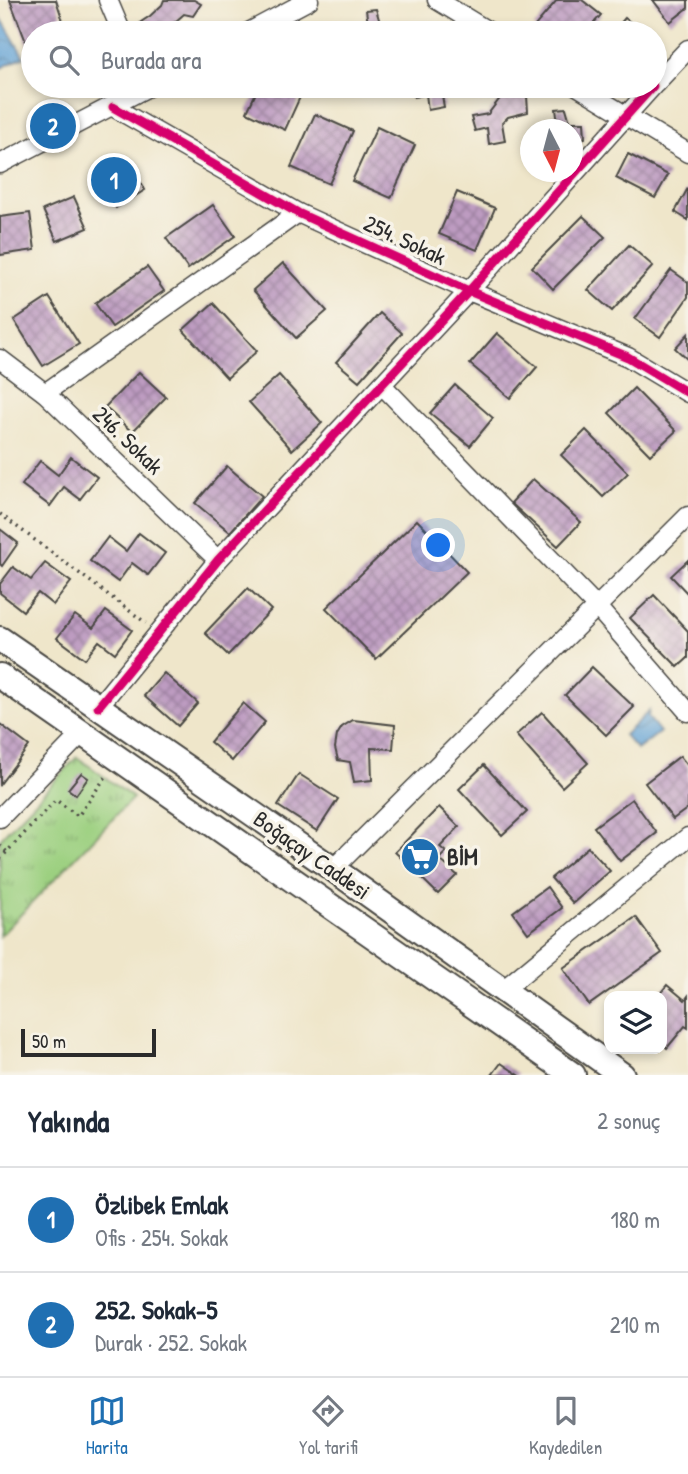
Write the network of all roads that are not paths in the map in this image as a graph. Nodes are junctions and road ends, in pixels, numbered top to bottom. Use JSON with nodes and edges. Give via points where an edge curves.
{"nodes":[{"id":1,"x":108,"y":0,"type":"edge"},
{"id":2,"x":309,"y":0,"type":"edge"},
{"id":3,"x":437,"y":0,"type":"edge"},
{"id":4,"x":117,"y":21,"type":"edge"},
{"id":5,"x":270,"y":21,"type":"edge"},
{"id":6,"x":471,"y":21,"type":"edge"},
{"id":7,"x":688,"y":49,"type":"edge"},
{"id":8,"x":667,"y":71,"type":"edge"},
{"id":9,"x":128,"y":98,"type":"edge"},
{"id":10,"x":597,"y":98,"type":"edge"},
{"id":11,"x":642,"y":98,"type":"edge"},
{"id":12,"x":113,"y":107,"type":"junction"},
{"id":13,"x":626,"y":115,"type":"junction"},
{"id":14,"x":688,"y":153,"type":"edge"},
{"id":15,"x":0,"y":164,"type":"edge"},
{"id":16,"x":298,"y":212,"type":"junction"},
{"id":17,"x":469,"y":291,"type":"junction"},
{"id":18,"x":0,"y":359,"type":"edge"},
{"id":19,"x":382,"y":385,"type":"junction"},
{"id":20,"x":45,"y":393,"type":"junction"},
{"id":21,"x":688,"y":393,"type":"edge"},
{"id":22,"x":688,"y":516,"type":"edge"},
{"id":23,"x":218,"y":561,"type":"junction"},
{"id":24,"x":597,"y":607,"type":"junction"},
{"id":25,"x":0,"y":639,"type":"edge"},
{"id":26,"x":0,"y":676,"type":"edge"},
{"id":27,"x":98,"y":707,"type":"junction"},
{"id":28,"x":688,"y":712,"type":"edge"},
{"id":29,"x":82,"y":733,"type":"junction"},
{"id":30,"x":0,"y":818,"type":"edge"},
{"id":31,"x":688,"y":837,"type":"edge"},
{"id":32,"x":333,"y":869,"type":"junction"},
{"id":33,"x":503,"y":990,"type":"junction"},
{"id":34,"x":573,"y":1075,"type":"edge"},
{"id":35,"x":622,"y":1075,"type":"edge"}],
"edges":[{"from":1,"to":4,"type":"street"},
{"from":2,"to":5,"type":"street"},
{"from":3,"to":6,"type":"street"},
{"from":7,"to":8,"type":"street"},
{"from":9,"to":12,"type":"street"},
{"from":10,"to":13,"type":"street"},
{"from":11,"to":13,"type":"street"},
{"from":12,"to":15,"type":"street"},
{"from":12,"to":16,"type":"street","name":"254. Sokak"},
{"from":13,"to":14,"type":"street"},
{"from":13,"to":17,"type":"street"},
{"from":16,"to":17,"type":"street","name":"254. Sokak"},
{"from":16,"to":20,"type":"street"},
{"from":17,"to":19,"type":"street"},
{"from":17,"to":21,"type":"street","name":"254. Sokak","via":[[628,357]]},
{"from":18,"to":20,"type":"street","name":"246. Sokak"},
{"from":19,"to":23,"type":"street"},
{"from":19,"to":24,"type":"street"},
{"from":20,"to":23,"type":"street","name":"246. Sokak"},
{"from":22,"to":24,"type":"street"},
{"from":23,"to":27,"type":"street"},
{"from":24,"to":28,"type":"street"},
{"from":24,"to":32,"type":"street"},
{"from":25,"to":27,"type":"main road","name":"Boğaçay Caddesi"},
{"from":26,"to":29,"type":"main road","name":"Boğaçay Caddesi"},
{"from":27,"to":32,"type":"main road","name":"Boğaçay Caddesi"},
{"from":29,"to":30,"type":"street"},
{"from":29,"to":34,"type":"main road","name":"Boğaçay Caddesi"},
{"from":31,"to":33,"type":"street"},
{"from":32,"to":33,"type":"main road","name":"Boğaçay Caddesi"},
{"from":33,"to":35,"type":"main road","name":"Boğaçay Caddesi"}]}
